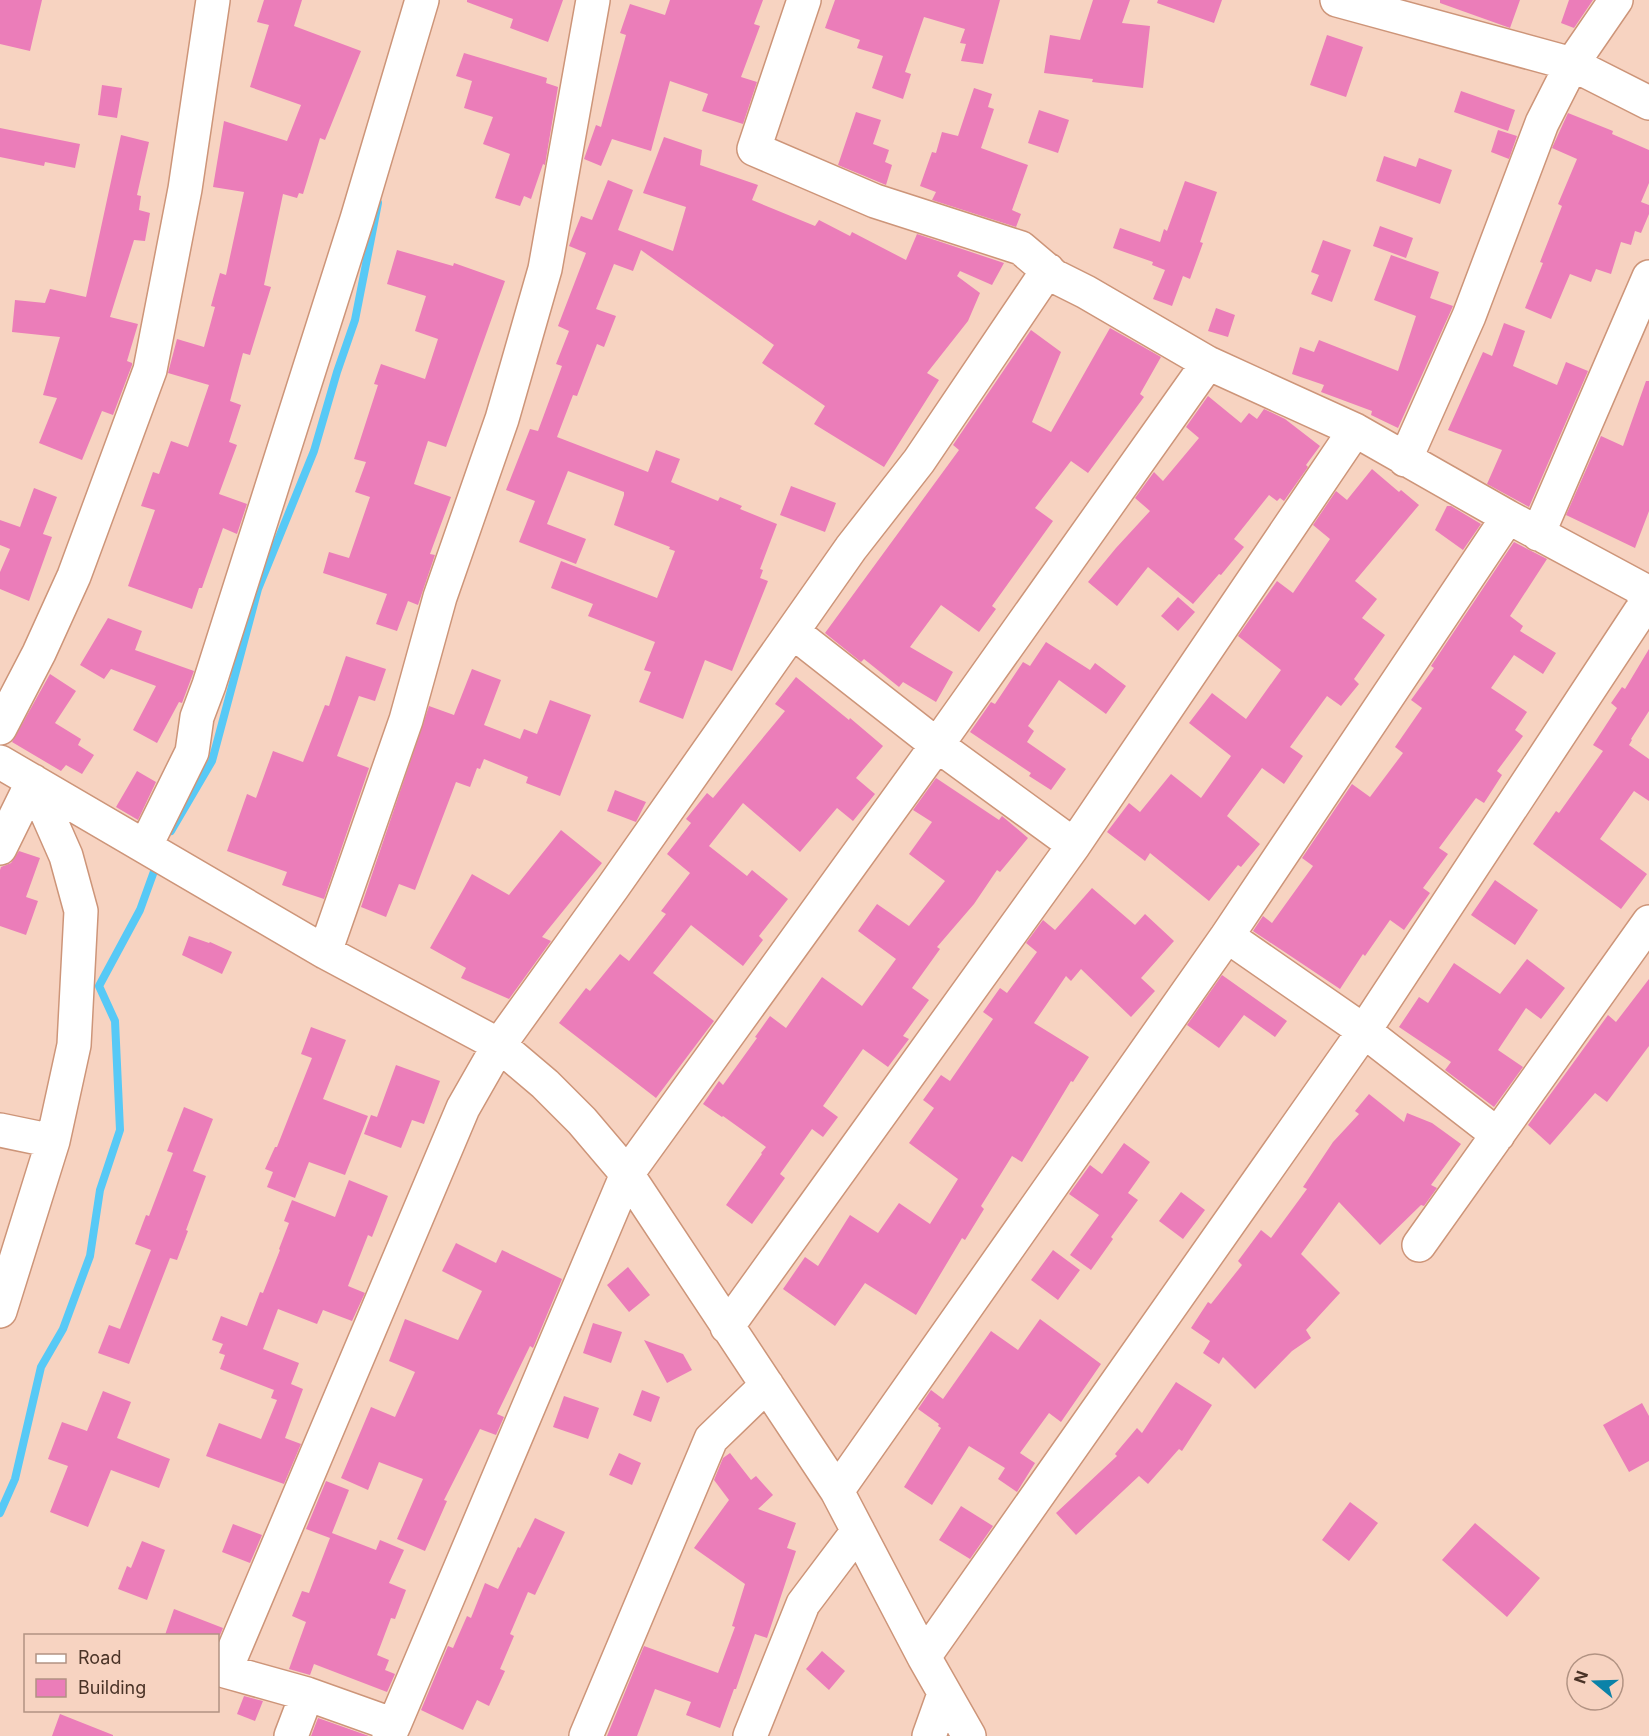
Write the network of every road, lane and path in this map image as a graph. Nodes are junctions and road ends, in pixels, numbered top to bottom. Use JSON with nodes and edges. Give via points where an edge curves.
{"nodes":[{"id":1,"x":213,"y":0,"type":"edge"},
{"id":2,"x":422,"y":0,"type":"edge"},
{"id":3,"x":593,"y":0,"type":"edge"},
{"id":4,"x":804,"y":0,"type":"edge"},
{"id":5,"x":1337,"y":0,"type":"edge"},
{"id":6,"x":1616,"y":0,"type":"edge"},
{"id":7,"x":1572,"y":64,"type":"junction"},
{"id":8,"x":1649,"y":103,"type":"edge"},
{"id":9,"x":1048,"y":270,"type":"junction"},
{"id":10,"x":1649,"y":277,"type":"edge"},
{"id":11,"x":1208,"y":363,"type":"junction"},
{"id":12,"x":1355,"y":430,"type":"junction"},
{"id":13,"x":1406,"y":460,"type":"junction"},
{"id":14,"x":1508,"y":518,"type":"junction"},
{"id":15,"x":1538,"y":534,"type":"junction"},
{"id":16,"x":1647,"y":606,"type":"edge"},
{"id":17,"x":794,"y":632,"type":"junction"},
{"id":18,"x":0,"y":728,"type":"edge"},
{"id":19,"x":937,"y":745,"type":"junction"},
{"id":20,"x":0,"y":762,"type":"edge"},
{"id":21,"x":33,"y":781,"type":"junction"},
{"id":22,"x":1074,"y":845,"type":"junction"},
{"id":23,"x":146,"y":846,"type":"junction"},
{"id":24,"x":0,"y":848,"type":"edge"},
{"id":25,"x":1649,"y":922,"type":"edge"},
{"id":26,"x":1227,"y":936,"type":"junction"},
{"id":27,"x":325,"y":952,"type":"junction"},
{"id":28,"x":1364,"y":1031,"type":"junction"},
{"id":29,"x":499,"y":1045,"type":"junction"},
{"id":30,"x":0,"y":1130,"type":"edge"},
{"id":31,"x":1498,"y":1135,"type":"junction"},
{"id":32,"x":53,"y":1141,"type":"junction"},
{"id":33,"x":627,"y":1174,"type":"junction"},
{"id":34,"x":1419,"y":1245,"type":"dead end"},
{"id":35,"x":0,"y":1311,"type":"edge"},
{"id":36,"x":727,"y":1327,"type":"junction"},
{"id":37,"x":767,"y":1385,"type":"junction"},
{"id":38,"x":837,"y":1491,"type":"junction"},
{"id":39,"x":858,"y":1532,"type":"junction"},
{"id":40,"x":924,"y":1656,"type":"junction"},
{"id":41,"x":307,"y":1694,"type":"junction"},
{"id":42,"x":944,"y":1694,"type":"junction"},
{"id":43,"x":392,"y":1730,"type":"edge"},
{"id":44,"x":291,"y":1736,"type":"edge"},
{"id":45,"x":586,"y":1736,"type":"edge"},
{"id":46,"x":750,"y":1736,"type":"edge"},
{"id":47,"x":929,"y":1736,"type":"edge"},
{"id":48,"x":969,"y":1736,"type":"edge"}],
"edges":[{"from":1,"to":18,"type":"street","via":[[185,189],[150,370],[74,576]]},
{"from":2,"to":23,"type":"street","via":[[357,219],[197,717],[192,752]]},
{"from":3,"to":27,"type":"street","via":[[545,269],[502,419],[440,597],[406,720]]},
{"from":4,"to":9,"type":"street","via":[[754,149],[875,201],[1021,248]]},
{"from":5,"to":7,"type":"street"},
{"from":6,"to":7,"type":"street"},
{"from":7,"to":8,"type":"street"},
{"from":7,"to":13,"type":"street","via":[[1542,123],[1469,316]]},
{"from":9,"to":11,"type":"street"},
{"from":9,"to":17,"type":"street","via":[[919,461],[851,548]]},
{"from":10,"to":15,"type":"street"},
{"from":11,"to":12,"type":"street"},
{"from":11,"to":19,"type":"street"},
{"from":12,"to":13,"type":"street"},
{"from":12,"to":22,"type":"street"},
{"from":13,"to":14,"type":"street"},
{"from":14,"to":15,"type":"street"},
{"from":14,"to":26,"type":"street"},
{"from":15,"to":16,"type":"street","via":[[1640,588]]},
{"from":16,"to":28,"type":"street"},
{"from":17,"to":19,"type":"street"},
{"from":17,"to":29,"type":"street"},
{"from":19,"to":22,"type":"street"},
{"from":19,"to":33,"type":"street"},
{"from":20,"to":21,"type":"street"},
{"from":21,"to":23,"type":"street"},
{"from":21,"to":24,"type":"street"},
{"from":21,"to":32,"type":"street","via":[[66,856],[81,911],[74,1045]]},
{"from":22,"to":36,"type":"street"},
{"from":23,"to":27,"type":"street"},
{"from":25,"to":31,"type":"street"},
{"from":26,"to":28,"type":"street"},
{"from":26,"to":38,"type":"street"},
{"from":27,"to":29,"type":"street"},
{"from":28,"to":31,"type":"street"},
{"from":28,"to":40,"type":"street"},
{"from":29,"to":33,"type":"street","via":[[582,1121]]},
{"from":29,"to":41,"type":"street","via":[[463,1108],[225,1671]]},
{"from":30,"to":32,"type":"street"},
{"from":31,"to":34,"type":"street"},
{"from":32,"to":35,"type":"street"},
{"from":33,"to":36,"type":"street"},
{"from":33,"to":43,"type":"street"},
{"from":36,"to":37,"type":"street"},
{"from":37,"to":38,"type":"street"},
{"from":37,"to":45,"type":"street","via":[[711,1439]]},
{"from":38,"to":39,"type":"street"},
{"from":39,"to":40,"type":"street"},
{"from":39,"to":46,"type":"street","via":[[803,1604]]},
{"from":40,"to":42,"type":"street"},
{"from":41,"to":43,"type":"street"},
{"from":41,"to":44,"type":"street"},
{"from":42,"to":47,"type":"street"},
{"from":42,"to":48,"type":"street"}]}
